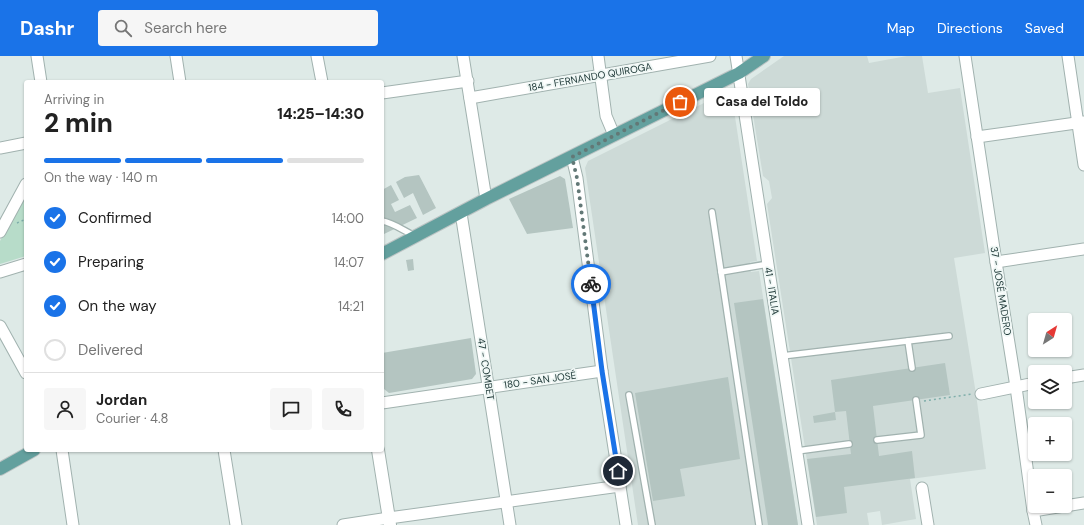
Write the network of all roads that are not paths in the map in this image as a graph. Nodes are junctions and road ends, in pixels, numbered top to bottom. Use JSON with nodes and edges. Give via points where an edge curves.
{"nodes":[{"id":1,"x":38,"y":56,"type":"edge"},
{"id":2,"x":176,"y":56,"type":"edge"},
{"id":3,"x":317,"y":56,"type":"edge"},
{"id":4,"x":463,"y":56,"type":"edge"},
{"id":5,"x":598,"y":56,"type":"edge"},
{"id":6,"x":710,"y":56,"type":"edge"},
{"id":7,"x":736,"y":56,"type":"edge"},
{"id":8,"x":764,"y":56,"type":"edge"},
{"id":9,"x":965,"y":56,"type":"edge"},
{"id":10,"x":1068,"y":56,"type":"edge"},
{"id":11,"x":739,"y":73,"type":"junction"},
{"id":12,"x":600,"y":75,"type":"junction"},
{"id":13,"x":41,"y":80,"type":"edge"},
{"id":14,"x":180,"y":80,"type":"edge"},
{"id":15,"x":322,"y":80,"type":"edge"},
{"id":16,"x":468,"y":81,"type":"junction"},
{"id":17,"x":384,"y":93,"type":"edge"},
{"id":18,"x":470,"y":98,"type":"junction"},
{"id":19,"x":1081,"y":123,"type":"edge"},
{"id":20,"x":614,"y":135,"type":"junction"},
{"id":21,"x":977,"y":137,"type":"junction"},
{"id":22,"x":24,"y":143,"type":"edge"},
{"id":23,"x":0,"y":148,"type":"edge"},
{"id":24,"x":572,"y":157,"type":"junction"},
{"id":25,"x":1084,"y":164,"type":"edge"},
{"id":26,"x":24,"y":188,"type":"edge"},
{"id":27,"x":486,"y":199,"type":"junction"},
{"id":28,"x":712,"y":212,"type":"dead end"},
{"id":29,"x":461,"y":213,"type":"junction"},
{"id":30,"x":384,"y":221,"type":"edge"},
{"id":31,"x":0,"y":232,"type":"edge"},
{"id":32,"x":415,"y":237,"type":"junction"},
{"id":33,"x":1084,"y":248,"type":"edge"},
{"id":34,"x":384,"y":253,"type":"edge"},
{"id":35,"x":996,"y":262,"type":"junction"},
{"id":36,"x":768,"y":264,"type":"junction"},
{"id":37,"x":24,"y":265,"type":"edge"},
{"id":38,"x":0,"y":272,"type":"edge"},
{"id":39,"x":721,"y":272,"type":"junction"},
{"id":40,"x":0,"y":326,"type":"edge"},
{"id":41,"x":949,"y":336,"type":"dead end"},
{"id":42,"x":908,"y":341,"type":"junction"},
{"id":43,"x":782,"y":356,"type":"junction"},
{"id":44,"x":912,"y":368,"type":"dead end"},
{"id":45,"x":24,"y":369,"type":"edge"},
{"id":46,"x":602,"y":371,"type":"junction"},
{"id":47,"x":1084,"y":375,"type":"edge"},
{"id":48,"x":1072,"y":377,"type":"edge"},
{"id":49,"x":1028,"y":384,"type":"edge"},
{"id":50,"x":1016,"y":386,"type":"junction"},
{"id":51,"x":488,"y":387,"type":"junction"},
{"id":52,"x":980,"y":394,"type":"road end"},
{"id":53,"x":629,"y":395,"type":"dead end"},
{"id":54,"x":916,"y":401,"type":"road end"},
{"id":55,"x":384,"y":403,"type":"edge"},
{"id":56,"x":877,"y":440,"type":"dead end"},
{"id":57,"x":849,"y":444,"type":"dead end"},
{"id":58,"x":797,"y":451,"type":"junction"},
{"id":59,"x":30,"y":452,"type":"edge"},
{"id":60,"x":62,"y":452,"type":"edge"},
{"id":61,"x":224,"y":452,"type":"edge"},
{"id":62,"x":378,"y":452,"type":"edge"},
{"id":63,"x":0,"y":469,"type":"edge"},
{"id":64,"x":1028,"y":474,"type":"edge"},
{"id":65,"x":620,"y":486,"type":"junction"},
{"id":66,"x":922,"y":488,"type":"dead end"},
{"id":67,"x":507,"y":502,"type":"junction"},
{"id":68,"x":1084,"y":503,"type":"edge"},
{"id":69,"x":1072,"y":505,"type":"edge"},
{"id":70,"x":1033,"y":513,"type":"edge"},
{"id":71,"x":390,"y":521,"type":"edge"},
{"id":72,"x":73,"y":525,"type":"edge"},
{"id":73,"x":236,"y":525,"type":"edge"},
{"id":74,"x":343,"y":525,"type":"edge"},
{"id":75,"x":510,"y":525,"type":"edge"},
{"id":76,"x":626,"y":525,"type":"edge"},
{"id":77,"x":652,"y":525,"type":"edge"},
{"id":78,"x":759,"y":525,"type":"edge"},
{"id":79,"x":808,"y":525,"type":"edge"},
{"id":80,"x":928,"y":525,"type":"edge"},
{"id":81,"x":1036,"y":525,"type":"edge"}],
"edges":[{"from":1,"to":13,"type":"street"},
{"from":2,"to":14,"type":"street"},
{"from":3,"to":15,"type":"street"},
{"from":4,"to":16,"type":"street"},
{"from":5,"to":12,"type":"street"},
{"from":6,"to":12,"type":"street","name":"184 - FERNANDO QUIROGA"},
{"from":7,"to":11,"type":"street","name":"41 - ITALIA"},
{"from":8,"to":11,"type":"main road"},
{"from":9,"to":21,"type":"street","name":"37 - JOSÉ MADERO"},
{"from":10,"to":19,"type":"street"},
{"from":11,"to":20,"type":"main road"},
{"from":11,"to":36,"type":"street","name":"41 - ITALIA"},
{"from":12,"to":18,"type":"street","name":"184 - FERNANDO QUIROGA"},
{"from":12,"to":20,"type":"street","via":[[606,116]]},
{"from":16,"to":17,"type":"street"},
{"from":16,"to":18,"type":"street"},
{"from":18,"to":27,"type":"street"},
{"from":19,"to":21,"type":"street"},
{"from":19,"to":25,"type":"street"},
{"from":20,"to":24,"type":"main road"},
{"from":21,"to":35,"type":"street","name":"37 - JOSÉ MADERO"},
{"from":22,"to":23,"type":"street"},
{"from":24,"to":27,"type":"main road"},
{"from":24,"to":46,"type":"street","via":[[577,178]]},
{"from":26,"to":31,"type":"street"},
{"from":27,"to":29,"type":"main road"},
{"from":28,"to":39,"type":"lane"},
{"from":29,"to":32,"type":"main road"},
{"from":29,"to":51,"type":"street","name":"47 - COMBET"},
{"from":30,"to":32,"type":"lane"},
{"from":32,"to":34,"type":"main road"},
{"from":33,"to":35,"type":"street"},
{"from":35,"to":50,"type":"street","name":"37 - JOSÉ MADERO"},
{"from":36,"to":39,"type":"lane"},
{"from":36,"to":43,"type":"street","name":"41 - ITALIA"},
{"from":37,"to":38,"type":"street"},
{"from":39,"to":78,"type":"lane"},
{"from":40,"to":45,"type":"street"},
{"from":41,"to":42,"type":"lane"},
{"from":42,"to":43,"type":"lane"},
{"from":42,"to":44,"type":"lane"},
{"from":43,"to":58,"type":"street","name":"41 - ITALIA"},
{"from":46,"to":51,"type":"street","name":"180 - SAN JOSÉ"},
{"from":46,"to":65,"type":"street"},
{"from":47,"to":48,"type":"street"},
{"from":49,"to":50,"type":"street"},
{"from":50,"to":52,"type":"street"},
{"from":50,"to":64,"type":"street","name":"37 - JOSÉ MADERO"},
{"from":51,"to":55,"type":"street","name":"180 - SAN JOSÉ"},
{"from":51,"to":67,"type":"street","name":"47 - COMBET"},
{"from":53,"to":77,"type":"lane"},
{"from":54,"to":56,"type":"lane","via":[[921,435]]},
{"from":57,"to":58,"type":"lane"},
{"from":58,"to":79,"type":"street","name":"41 - ITALIA"},
{"from":59,"to":63,"type":"main road"},
{"from":60,"to":72,"type":"street"},
{"from":61,"to":73,"type":"street"},
{"from":62,"to":71,"type":"street"},
{"from":65,"to":67,"type":"street"},
{"from":65,"to":76,"type":"street"},
{"from":66,"to":80,"type":"street"},
{"from":67,"to":71,"type":"street"},
{"from":67,"to":75,"type":"street","name":"47 - COMBET"},
{"from":68,"to":69,"type":"street"},
{"from":70,"to":81,"type":"street","name":"37 - JOSÉ MADERO"},
{"from":71,"to":74,"type":"street"}]}
